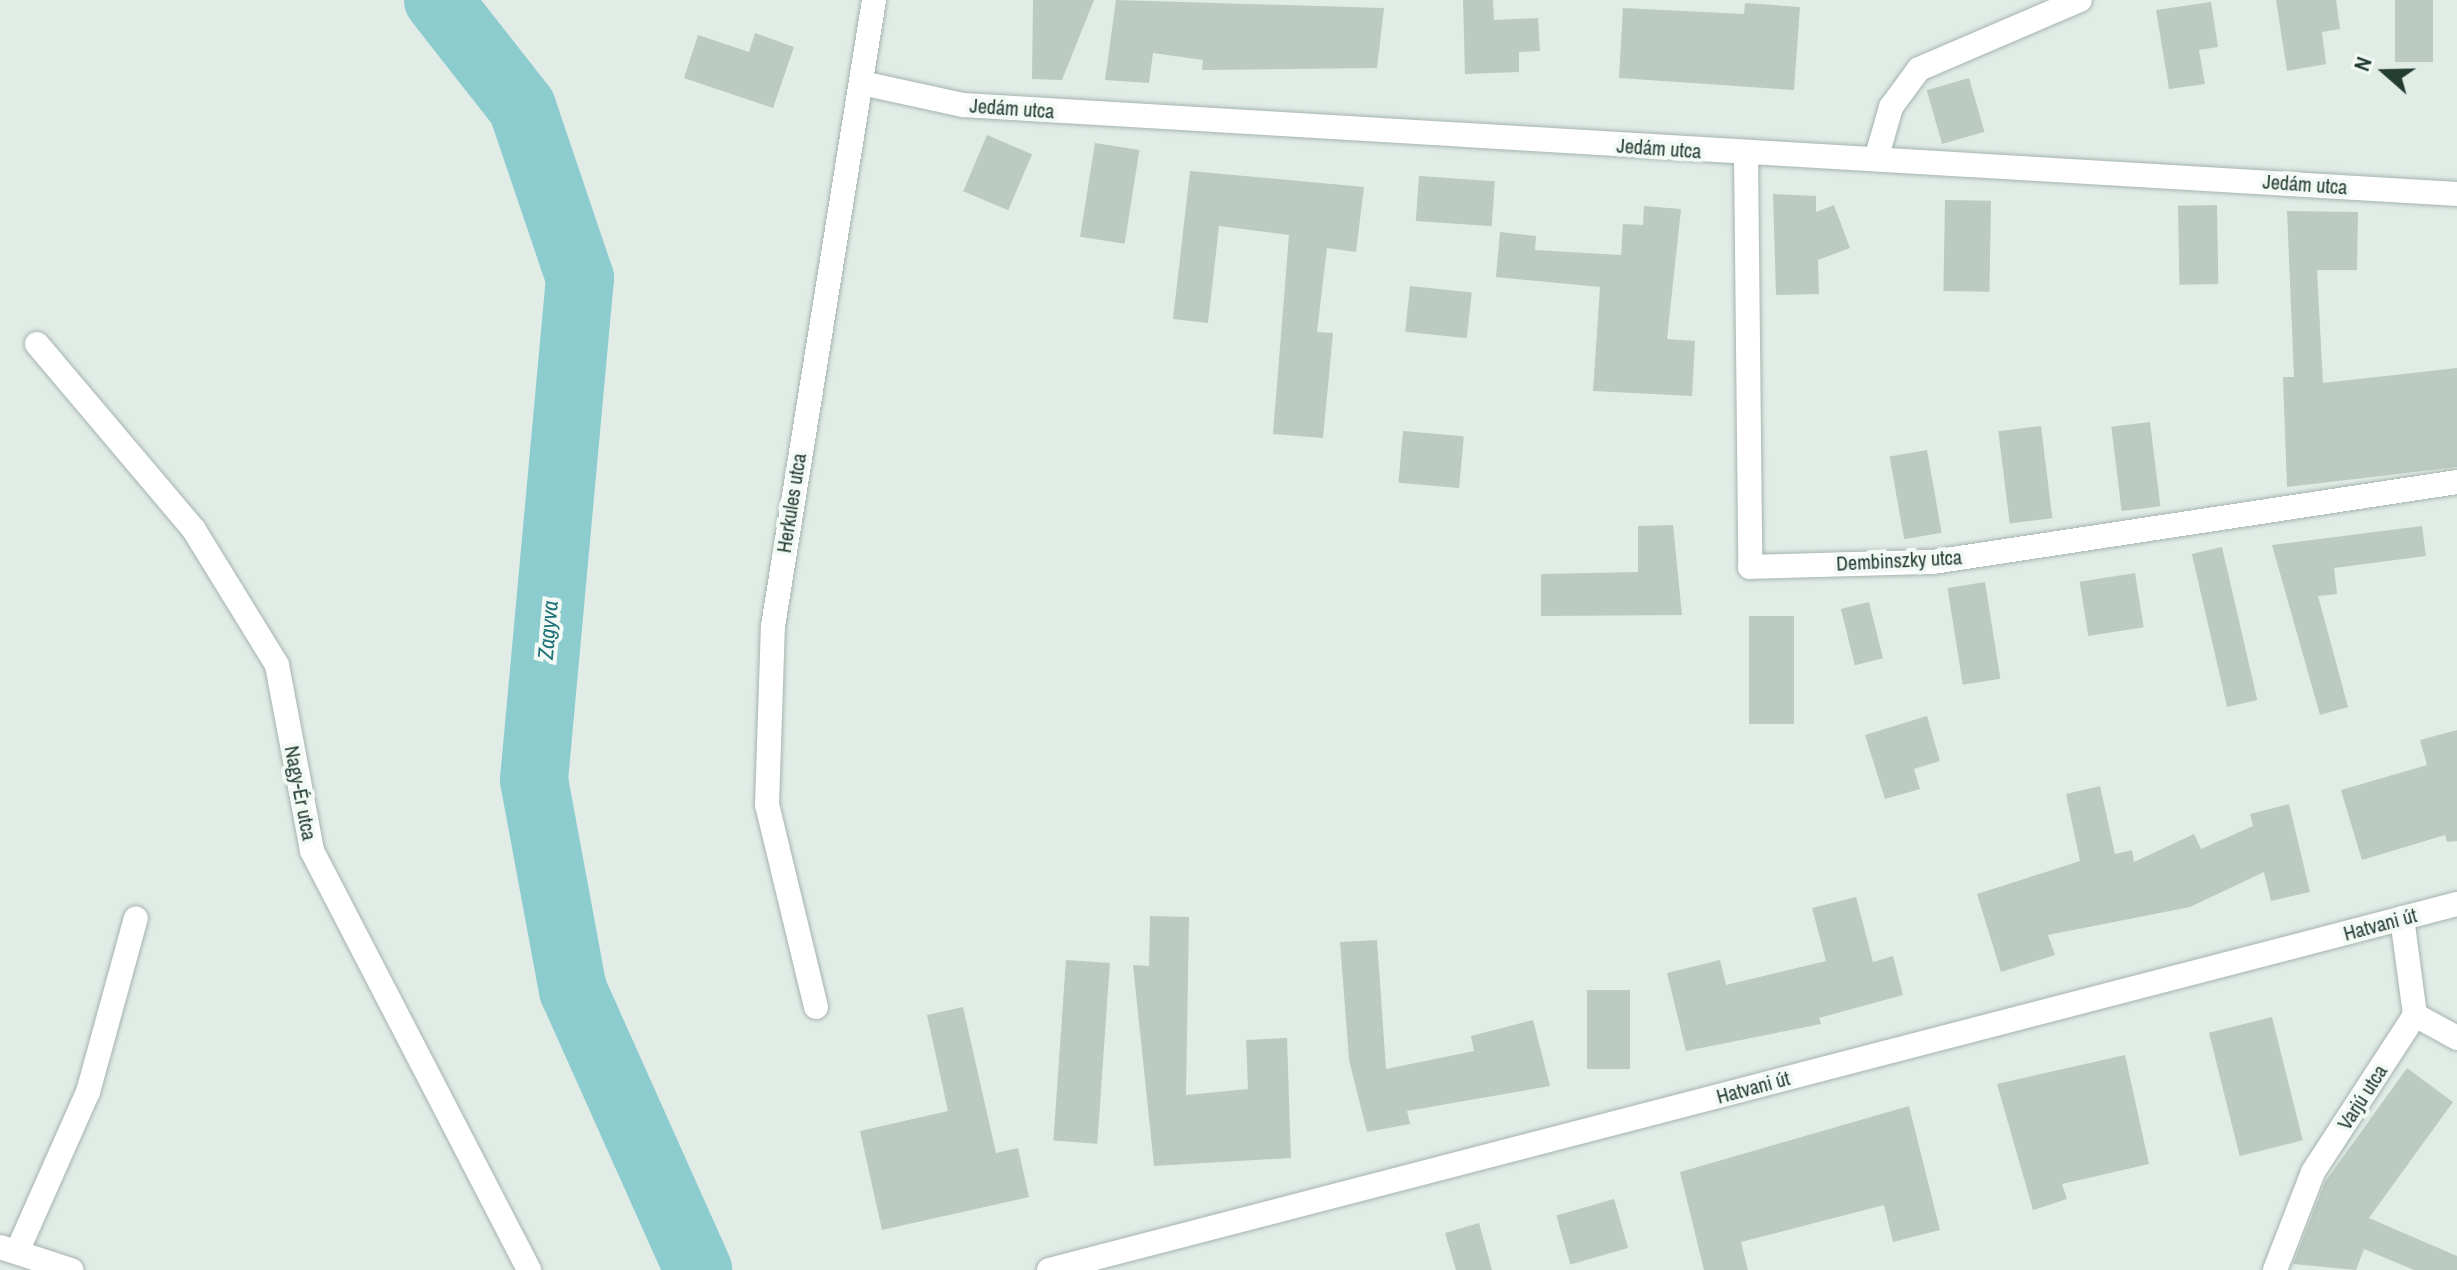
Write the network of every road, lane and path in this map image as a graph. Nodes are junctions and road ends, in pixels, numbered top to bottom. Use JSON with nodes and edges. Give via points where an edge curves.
{"nodes":[{"id":1,"x":874,"y":0,"type":"edge"},
{"id":2,"x":2080,"y":0,"type":"edge"},
{"id":3,"x":862,"y":83,"type":"junction"},
{"id":4,"x":1746,"y":153,"type":"junction"},
{"id":5,"x":1877,"y":156,"type":"junction"},
{"id":6,"x":2457,"y":194,"type":"edge"},
{"id":7,"x":37,"y":344,"type":"dead end"},
{"id":8,"x":2457,"y":482,"type":"edge"},
{"id":9,"x":2457,"y":904,"type":"edge"},
{"id":10,"x":136,"y":918,"type":"dead end"},
{"id":11,"x":2402,"y":918,"type":"junction"},
{"id":12,"x":816,"y":1007,"type":"dead end"},
{"id":13,"x":2415,"y":1015,"type":"junction"},
{"id":14,"x":2457,"y":1038,"type":"edge"},
{"id":15,"x":8,"y":1249,"type":"edge"},
{"id":16,"x":71,"y":1270,"type":"edge"},
{"id":17,"x":529,"y":1270,"type":"edge"},
{"id":18,"x":1049,"y":1270,"type":"edge"},
{"id":19,"x":2275,"y":1270,"type":"edge"}],
"edges":[{"from":1,"to":3,"type":"street","name":"Herkules utca"},
{"from":2,"to":5,"type":"street","via":[[1919,69],[1891,107]]},
{"from":3,"to":4,"type":"street","name":"Jedám utca","via":[[963,105]]},
{"from":3,"to":12,"type":"street","name":"Herkules utca","via":[[773,626],[767,805]]},
{"from":4,"to":5,"type":"street","name":"Jedám utca"},
{"from":4,"to":8,"type":"street","name":"Dembinszky utca","via":[[1750,567],[1933,562]]},
{"from":5,"to":6,"type":"street","name":"Jedám utca"},
{"from":7,"to":17,"type":"street","name":"Nagy-Ér utca","via":[[194,530],[277,665],[312,851]]},
{"from":9,"to":11,"type":"street","name":"Hatvani út"},
{"from":10,"to":15,"type":"street","via":[[88,1092]]},
{"from":11,"to":13,"type":"street"},
{"from":11,"to":18,"type":"street","name":"Hatvani út"},
{"from":13,"to":14,"type":"street"},
{"from":13,"to":19,"type":"street","name":"Varjú utca","via":[[2313,1172]]},
{"from":15,"to":16,"type":"street"}]}
